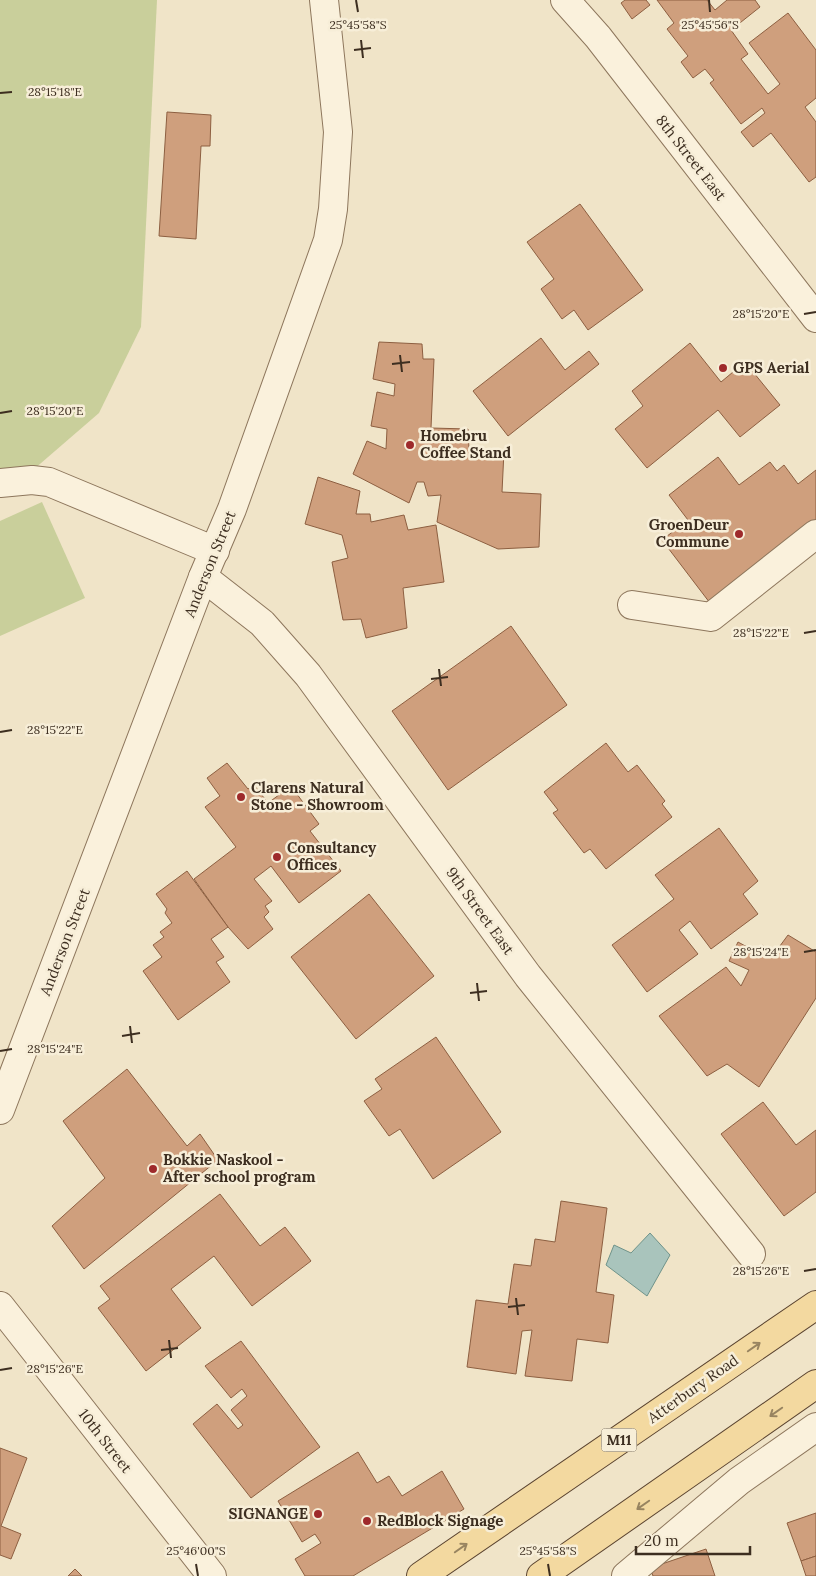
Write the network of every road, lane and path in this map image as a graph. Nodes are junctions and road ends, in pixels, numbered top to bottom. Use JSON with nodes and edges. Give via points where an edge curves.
{"nodes":[{"id":1,"x":324,"y":0,"type":"edge"},
{"id":2,"x":565,"y":0,"type":"edge"},
{"id":3,"x":816,"y":318,"type":"edge"},
{"id":4,"x":0,"y":483,"type":"edge"},
{"id":5,"x":816,"y":534,"type":"edge"},
{"id":6,"x":215,"y":551,"type":"junction"},
{"id":7,"x":204,"y":577,"type":"junction"},
{"id":8,"x":632,"y":605,"type":"dead end"},
{"id":9,"x":0,"y":1110,"type":"edge"},
{"id":10,"x":751,"y":1254,"type":"dead end"},
{"id":11,"x":816,"y":1305,"type":"edge"},
{"id":12,"x":0,"y":1306,"type":"edge"},
{"id":13,"x":816,"y":1384,"type":"edge"},
{"id":14,"x":816,"y":1427,"type":"edge"},
{"id":15,"x":212,"y":1576,"type":"edge"},
{"id":16,"x":421,"y":1576,"type":"edge"},
{"id":17,"x":541,"y":1576,"type":"edge"},
{"id":18,"x":626,"y":1576,"type":"edge"}],
"edges":[{"from":1,"to":6,"type":"street","name":"Anderson Street","via":[[338,132],[328,240]]},
{"from":2,"to":3,"type":"street","name":"8th Street East","via":[[598,37]]},
{"from":4,"to":6,"type":"street","via":[[49,482]]},
{"from":5,"to":8,"type":"street","via":[[711,617]]},
{"from":6,"to":7,"type":"street","name":"Anderson Street"},
{"from":7,"to":9,"type":"street","name":"Anderson Street"},
{"from":7,"to":10,"type":"street","name":"9th Street East","via":[[262,623],[303,669],[528,976]]},
{"from":16,"to":11,"type":"main road","name":"Atterbury Road","number":"M11","one_way":true},
{"from":12,"to":15,"type":"street","name":"10th Street"},
{"from":13,"to":17,"type":"main road","one_way":true},
{"from":14,"to":18,"type":"street","via":[[739,1481]]}]}
